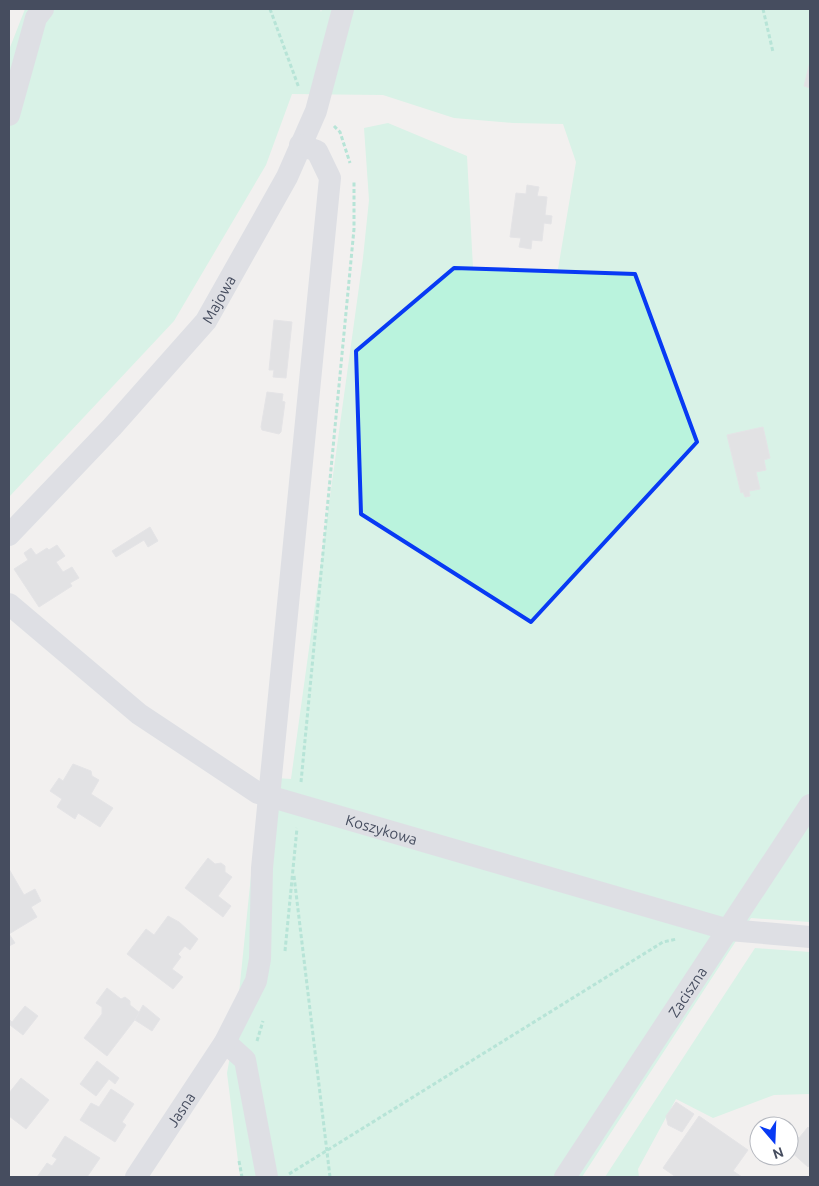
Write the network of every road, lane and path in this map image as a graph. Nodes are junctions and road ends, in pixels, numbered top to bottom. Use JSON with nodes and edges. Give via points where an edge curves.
{"nodes":[{"id":1,"x":43,"y":9,"type":"edge"},
{"id":2,"x":270,"y":9,"type":"edge"},
{"id":3,"x":343,"y":9,"type":"edge"},
{"id":4,"x":763,"y":9,"type":"edge"},
{"id":5,"x":773,"y":52,"type":"dead end"},
{"id":6,"x":302,"y":82,"type":"dead end"},
{"id":7,"x":9,"y":115,"type":"edge"},
{"id":8,"x":300,"y":145,"type":"junction"},
{"id":9,"x":9,"y":535,"type":"edge"},
{"id":10,"x":9,"y":604,"type":"edge"},
{"id":11,"x":271,"y":795,"type":"junction"},
{"id":12,"x":810,"y":805,"type":"edge"},
{"id":13,"x":293,"y":868,"type":"dead end"},
{"id":14,"x":729,"y":930,"type":"junction"},
{"id":15,"x":810,"y":937,"type":"edge"},
{"id":16,"x":682,"y":938,"type":"dead end"},
{"id":17,"x":225,"y":1042,"type":"junction"},
{"id":18,"x":327,"y":1150,"type":"junction"},
{"id":19,"x":136,"y":1177,"type":"edge"},
{"id":20,"x":267,"y":1177,"type":"edge"},
{"id":21,"x":284,"y":1177,"type":"edge"},
{"id":22,"x":330,"y":1177,"type":"edge"},
{"id":23,"x":565,"y":1177,"type":"edge"}],
"edges":[{"from":1,"to":7,"type":"street","via":[[36,18]]},
{"from":2,"to":6,"type":"path","via":[[300,91]]},
{"from":3,"to":8,"type":"street","name":"Majowa","via":[[316,111]]},
{"from":4,"to":5,"type":"path"},
{"from":8,"to":9,"type":"street","name":"Majowa","via":[[287,177],[206,321],[112,427]]},
{"from":8,"to":11,"type":"street","name":"Jasna","via":[[317,152],[330,178]]},
{"from":10,"to":11,"type":"street","name":"Koszykowa","via":[[138,714],[258,793]]},
{"from":11,"to":14,"type":"street","name":"Koszykowa"},
{"from":11,"to":17,"type":"street","name":"Jasna","via":[[262,868],[260,959],[256,981]]},
{"from":12,"to":14,"type":"street","name":"Zaciszna"},
{"from":13,"to":18,"type":"path"},
{"from":14,"to":15,"type":"street","name":"Koszykowa"},
{"from":14,"to":23,"type":"street","name":"Zaciszna"},
{"from":16,"to":18,"type":"path","via":[[663,942]]},
{"from":17,"to":19,"type":"street","name":"Jasna"},
{"from":17,"to":20,"type":"street","via":[[245,1060]]},
{"from":18,"to":21,"type":"path"},
{"from":18,"to":22,"type":"path"}]}
